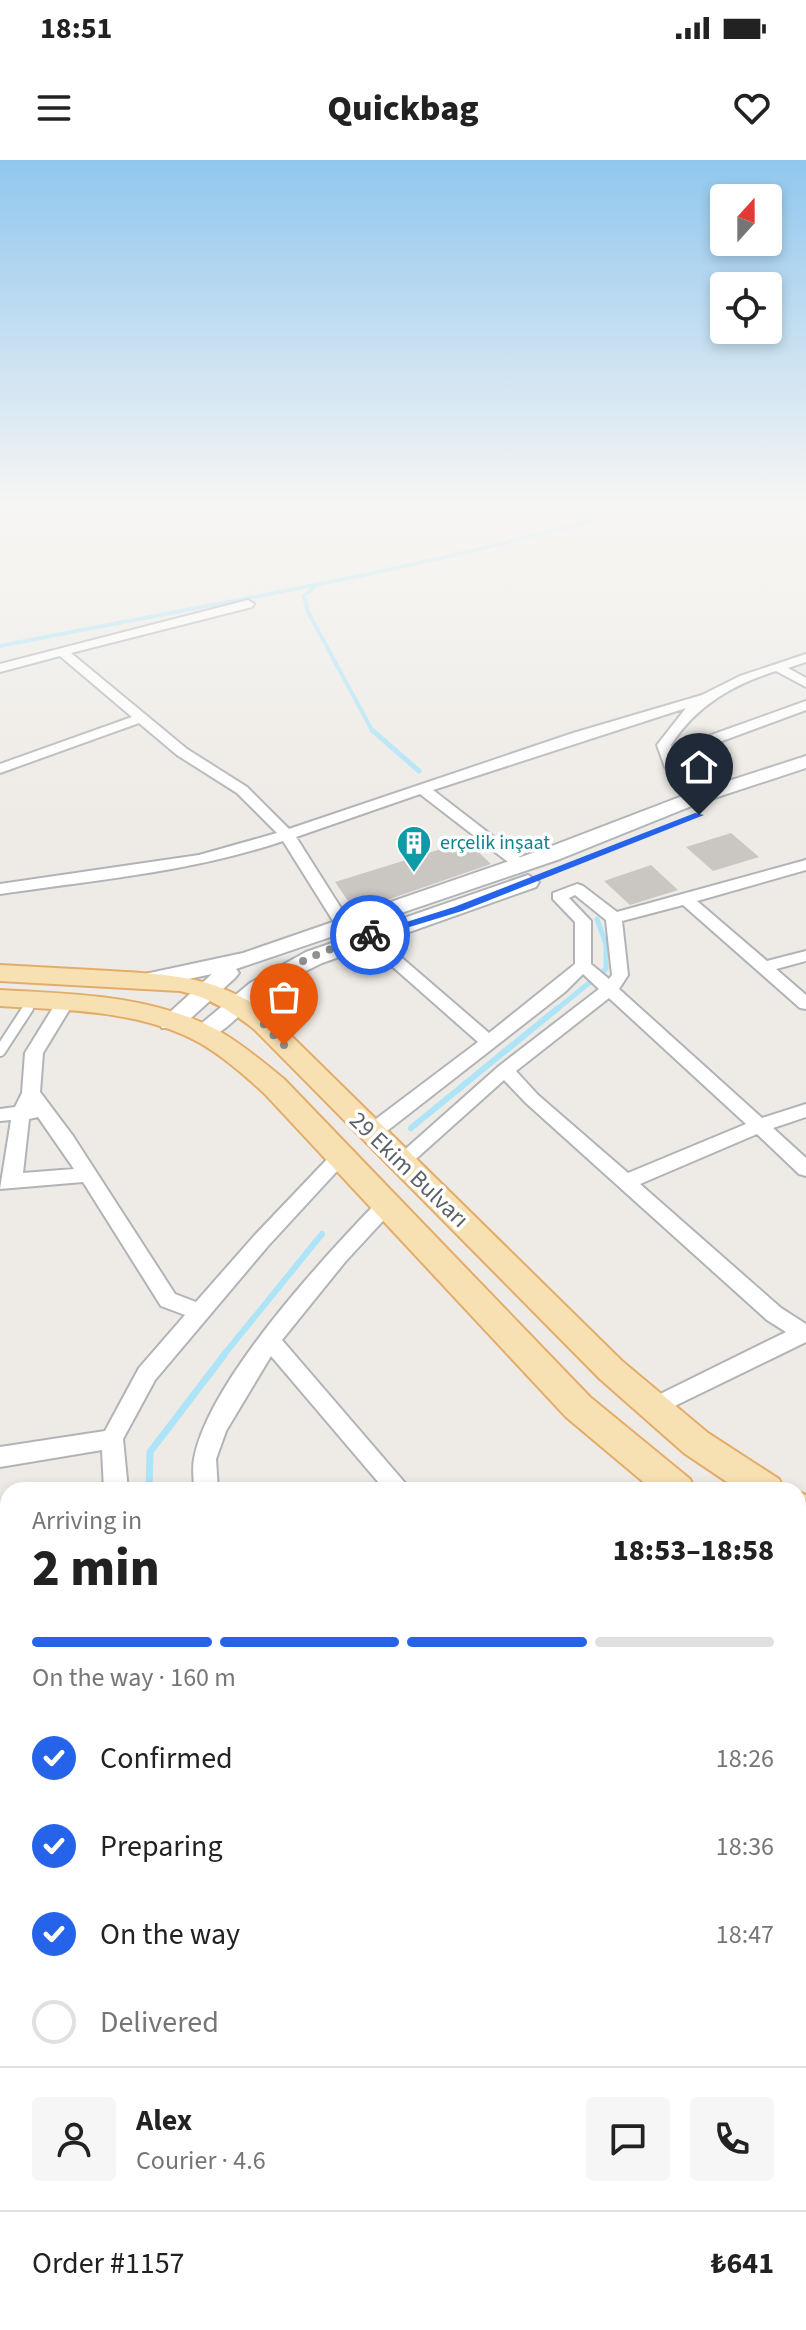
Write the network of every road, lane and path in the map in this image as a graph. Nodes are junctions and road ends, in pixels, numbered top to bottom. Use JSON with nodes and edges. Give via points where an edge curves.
{"nodes":[{"id":1,"x":224,"y":610,"type":"edge"},
{"id":2,"x":62,"y":652,"type":"junction"},
{"id":3,"x":806,"y":658,"type":"edge"},
{"id":4,"x":777,"y":667,"type":"junction"},
{"id":5,"x":0,"y":668,"type":"edge"},
{"id":6,"x":806,"y":683,"type":"edge"},
{"id":7,"x":701,"y":699,"type":"junction"},
{"id":8,"x":806,"y":705,"type":"edge"},
{"id":9,"x":139,"y":719,"type":"junction"},
{"id":10,"x":667,"y":756,"type":"junction"},
{"id":11,"x":806,"y":762,"type":"edge"},
{"id":12,"x":0,"y":769,"type":"edge"},
{"id":13,"x":806,"y":778,"type":"edge"},
{"id":14,"x":421,"y":788,"type":"junction"},
{"id":15,"x":692,"y":799,"type":"junction"},
{"id":16,"x":287,"y":835,"type":"junction"},
{"id":17,"x":521,"y":865,"type":"junction"},
{"id":18,"x":806,"y":865,"type":"edge"},
{"id":19,"x":0,"y":889,"type":"edge"},
{"id":20,"x":686,"y":899,"type":"junction"},
{"id":21,"x":614,"y":918,"type":"junction"},
{"id":22,"x":343,"y":924,"type":"junction"},
{"id":23,"x":367,"y":937,"type":"junction"},
{"id":24,"x":806,"y":956,"type":"edge"},
{"id":25,"x":248,"y":959,"type":"junction"},
{"id":26,"x":762,"y":967,"type":"junction"},
{"id":27,"x":586,"y":968,"type":"junction"},
{"id":28,"x":0,"y":973,"type":"edge"},
{"id":29,"x":274,"y":978,"type":"junction"},
{"id":30,"x":145,"y":981,"type":"junction"},
{"id":31,"x":608,"y":986,"type":"junction"},
{"id":32,"x":207,"y":989,"type":"junction"},
{"id":33,"x":0,"y":998,"type":"edge"},
{"id":34,"x":33,"y":1000,"type":"junction"},
{"id":35,"x":65,"y":1002,"type":"junction"},
{"id":36,"x":237,"y":1004,"type":"junction"},
{"id":37,"x":806,"y":1004,"type":"edge"},
{"id":38,"x":171,"y":1022,"type":"junction"},
{"id":39,"x":263,"y":1023,"type":"junction"},
{"id":40,"x":202,"y":1033,"type":"junction"},
{"id":41,"x":488,"y":1041,"type":"junction"},
{"id":42,"x":0,"y":1051,"type":"edge"},
{"id":43,"x":505,"y":1070,"type":"junction"},
{"id":44,"x":31,"y":1093,"type":"junction"},
{"id":45,"x":806,"y":1110,"type":"edge"},
{"id":46,"x":44,"y":1111,"type":"junction"},
{"id":47,"x":21,"y":1113,"type":"junction"},
{"id":48,"x":0,"y":1115,"type":"edge"},
{"id":49,"x":759,"y":1126,"type":"junction"},
{"id":50,"x":371,"y":1133,"type":"junction"},
{"id":51,"x":341,"y":1157,"type":"junction"},
{"id":52,"x":401,"y":1161,"type":"junction"},
{"id":53,"x":806,"y":1169,"type":"edge"},
{"id":54,"x":88,"y":1175,"type":"junction"},
{"id":55,"x":6,"y":1182,"type":"edge"},
{"id":56,"x":626,"y":1182,"type":"junction"},
{"id":57,"x":386,"y":1205,"type":"junction"},
{"id":58,"x":198,"y":1312,"type":"junction"},
{"id":59,"x":804,"y":1332,"type":"edge"},
{"id":60,"x":271,"y":1342,"type":"junction"},
{"id":61,"x":654,"y":1407,"type":"junction"},
{"id":62,"x":112,"y":1439,"type":"junction"},
{"id":63,"x":0,"y":1457,"type":"edge"},
{"id":64,"x":115,"y":1482,"type":"edge"},
{"id":65,"x":206,"y":1482,"type":"edge"},
{"id":66,"x":392,"y":1482,"type":"edge"},
{"id":67,"x":668,"y":1482,"type":"edge"},
{"id":68,"x":755,"y":1482,"type":"edge"}],
"edges":[{"from":1,"to":2,"type":"street"},
{"from":2,"to":5,"type":"street"},
{"from":2,"to":9,"type":"street"},
{"from":3,"to":4,"type":"street"},
{"from":4,"to":6,"type":"street"},
{"from":4,"to":7,"type":"street"},
{"from":7,"to":10,"type":"street","via":[[672,730],[664,745]]},
{"from":7,"to":14,"type":"street"},
{"from":8,"to":10,"type":"street"},
{"from":9,"to":12,"type":"street"},
{"from":9,"to":16,"type":"street","via":[[242,790]]},
{"from":10,"to":15,"type":"street"},
{"from":11,"to":15,"type":"street"},
{"from":13,"to":23,"type":"street","via":[[458,909]]},
{"from":14,"to":16,"type":"street"},
{"from":14,"to":17,"type":"street"},
{"from":15,"to":17,"type":"street"},
{"from":16,"to":19,"type":"street","via":[[199,860]]},
{"from":16,"to":22,"type":"street"},
{"from":17,"to":22,"type":"street"},
{"from":18,"to":20,"type":"street"},
{"from":20,"to":21,"type":"street"},
{"from":20,"to":26,"type":"street"},
{"from":21,"to":27,"type":"street","via":[[577,889],[559,896],[583,921]]},
{"from":21,"to":31,"type":"street","via":[[620,975]]},
{"from":22,"to":25,"type":"street"},
{"from":23,"to":29,"type":"street"},
{"from":23,"to":41,"type":"street"},
{"from":24,"to":26,"type":"street"},
{"from":25,"to":30,"type":"street"},
{"from":25,"to":32,"type":"street"},
{"from":26,"to":37,"type":"street"},
{"from":27,"to":31,"type":"street"},
{"from":27,"to":41,"type":"street"},
{"from":28,"to":30,"type":"main road","name":"29 Ekim Bulvarı"},
{"from":29,"to":36,"type":"street"},
{"from":29,"to":39,"type":"street","via":[[259,1000]]},
{"from":30,"to":32,"type":"main road","name":"29 Ekim Bulvarı"},
{"from":31,"to":43,"type":"street"},
{"from":31,"to":49,"type":"street"},
{"from":32,"to":36,"type":"main road","name":"29 Ekim Bulvarı"},
{"from":32,"to":38,"type":"street"},
{"from":33,"to":34,"type":"main road","name":"29 Ekim Bulvarı"},
{"from":34,"to":35,"type":"main road","name":"29 Ekim Bulvarı"},
{"from":34,"to":42,"type":"lane"},
{"from":35,"to":38,"type":"main road","name":"29 Ekim Bulvarı"},
{"from":35,"to":44,"type":"street","via":[[34,1053]]},
{"from":36,"to":39,"type":"main road","name":"29 Ekim Bulvarı"},
{"from":36,"to":40,"type":"street"},
{"from":38,"to":40,"type":"main road","name":"29 Ekim Bulvarı"},
{"from":39,"to":50,"type":"main road","name":"29 Ekim Bulvarı"},
{"from":40,"to":51,"type":"main road","name":"29 Ekim Bulvarı","via":[[274,1086]]},
{"from":41,"to":50,"type":"street"},
{"from":43,"to":52,"type":"street"},
{"from":43,"to":56,"type":"street"},
{"from":44,"to":46,"type":"street"},
{"from":44,"to":47,"type":"street"},
{"from":45,"to":49,"type":"street"},
{"from":46,"to":47,"type":"street"},
{"from":46,"to":54,"type":"street"},
{"from":47,"to":48,"type":"street"},
{"from":47,"to":55,"type":"street"},
{"from":49,"to":53,"type":"street"},
{"from":49,"to":56,"type":"street"},
{"from":50,"to":52,"type":"main road","name":"29 Ekim Bulvarı"},
{"from":51,"to":57,"type":"main road","name":"29 Ekim Bulvarı"},
{"from":51,"to":58,"type":"street"},
{"from":52,"to":61,"type":"main road","name":"29 Ekim Bulvarı"},
{"from":54,"to":55,"type":"street"},
{"from":54,"to":58,"type":"street","via":[[168,1300]]},
{"from":56,"to":59,"type":"street","via":[[774,1314]]},
{"from":57,"to":60,"type":"street","via":[[344,1248]]},
{"from":57,"to":67,"type":"main road","name":"29 Ekim Bulvarı","via":[[578,1407]]},
{"from":58,"to":62,"type":"street","via":[[147,1374]]},
{"from":59,"to":61,"type":"street"},
{"from":60,"to":65,"type":"street","via":[[217,1425],[205,1461]]},
{"from":60,"to":66,"type":"street"},
{"from":61,"to":68,"type":"main road","name":"29 Ekim Bulvarı"},
{"from":62,"to":63,"type":"street"},
{"from":62,"to":64,"type":"street"}]}
